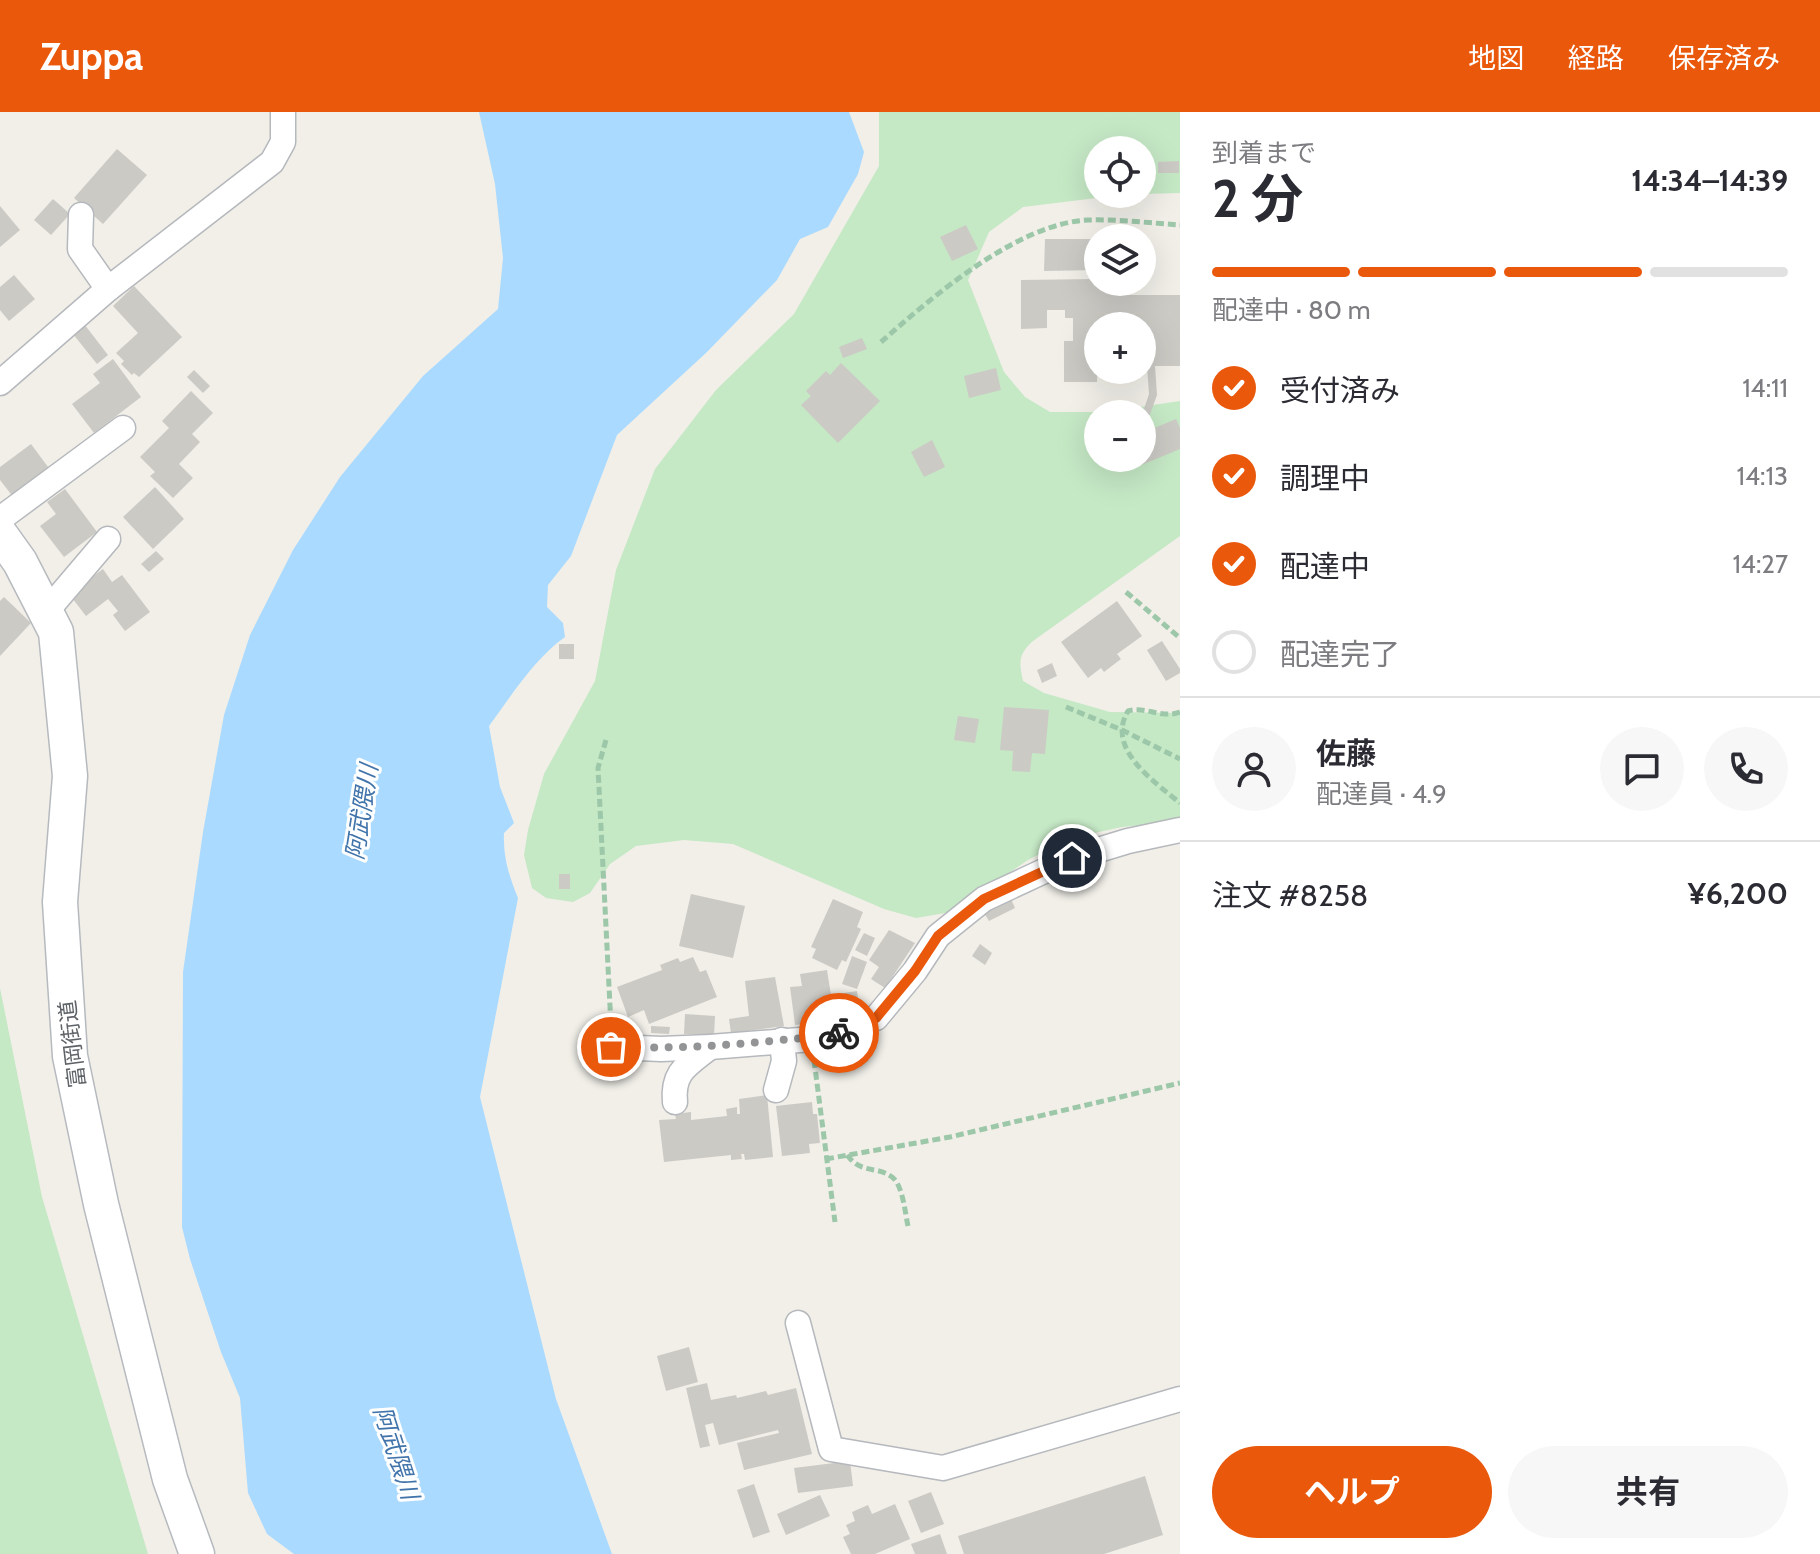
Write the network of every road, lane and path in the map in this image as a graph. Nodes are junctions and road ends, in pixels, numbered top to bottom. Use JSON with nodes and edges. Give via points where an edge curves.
{"nodes":[{"id":1,"x":283,"y":112,"type":"edge"},
{"id":2,"x":81,"y":215,"type":"dead end"},
{"id":3,"x":1180,"y":225,"type":"edge"},
{"id":4,"x":108,"y":289,"type":"junction"},
{"id":5,"x":881,"y":342,"type":"dead end"},
{"id":6,"x":0,"y":382,"type":"edge"},
{"id":7,"x":123,"y":428,"type":"dead end"},
{"id":8,"x":0,"y":519,"type":"edge"},
{"id":9,"x":108,"y":539,"type":"dead end"},
{"id":10,"x":5,"y":553,"type":"edge"},
{"id":11,"x":1126,"y":592,"type":"dead end"},
{"id":12,"x":46,"y":612,"type":"junction"},
{"id":13,"x":1180,"y":638,"type":"edge"},
{"id":14,"x":1066,"y":707,"type":"dead end"},
{"id":15,"x":1180,"y":712,"type":"edge"},
{"id":16,"x":1122,"y":730,"type":"junction"},
{"id":17,"x":606,"y":740,"type":"dead end"},
{"id":18,"x":1180,"y":759,"type":"edge"},
{"id":19,"x":1180,"y":803,"type":"edge"},
{"id":20,"x":1180,"y":830,"type":"edge"},
{"id":21,"x":812,"y":1039,"type":"junction"},
{"id":22,"x":782,"y":1040,"type":"junction"},
{"id":23,"x":603,"y":1046,"type":"joint"},
{"id":24,"x":710,"y":1047,"type":"junction"},
{"id":25,"x":1180,"y":1083,"type":"edge"},
{"id":26,"x":776,"y":1090,"type":"dead end"},
{"id":27,"x":675,"y":1102,"type":"dead end"},
{"id":28,"x":847,"y":1155,"type":"junction"},
{"id":29,"x":826,"y":1159,"type":"junction"},
{"id":30,"x":835,"y":1222,"type":"dead end"},
{"id":31,"x":908,"y":1226,"type":"dead end"},
{"id":32,"x":798,"y":1323,"type":"dead end"},
{"id":33,"x":1180,"y":1399,"type":"edge"},
{"id":34,"x":197,"y":1554,"type":"edge"}],
"edges":[{"from":1,"to":4,"type":"street","via":[[283,142],[272,162]]},
{"from":2,"to":4,"type":"street","via":[[80,249]]},
{"from":3,"to":5,"type":"path","via":[[1086,220],[1035,233],[929,299]]},
{"from":4,"to":6,"type":"street"},
{"from":7,"to":8,"type":"street"},
{"from":9,"to":12,"type":"street"},
{"from":10,"to":12,"type":"street","name":"富岡街道"},
{"from":11,"to":13,"type":"path"},
{"from":12,"to":34,"type":"street","name":"富岡街道","via":[[56,632],[70,776],[60,902],[70,1056],[170,1479]]},
{"from":14,"to":16,"type":"path"},
{"from":15,"to":16,"type":"path","via":[[1128,711]]},
{"from":16,"to":18,"type":"path"},
{"from":16,"to":19,"type":"path","via":[[1128,753],[1143,772]]},
{"from":17,"to":23,"type":"path","via":[[598,768]]},
{"from":20,"to":21,"type":"street","via":[[1072,858],[984,899],[938,936],[876,1018]]},
{"from":21,"to":22,"type":"street"},
{"from":21,"to":29,"type":"path"},
{"from":22,"to":24,"type":"street"},
{"from":22,"to":26,"type":"street","via":[[784,1061]]},
{"from":23,"to":24,"type":"street"},
{"from":24,"to":27,"type":"street","via":[[680,1071],[673,1085]]},
{"from":25,"to":28,"type":"path","via":[[950,1137]]},
{"from":28,"to":29,"type":"path"},
{"from":28,"to":31,"type":"path","via":[[855,1165],[892,1177]]},
{"from":29,"to":30,"type":"path"},
{"from":32,"to":33,"type":"street","via":[[831,1449],[943,1468]]}]}
